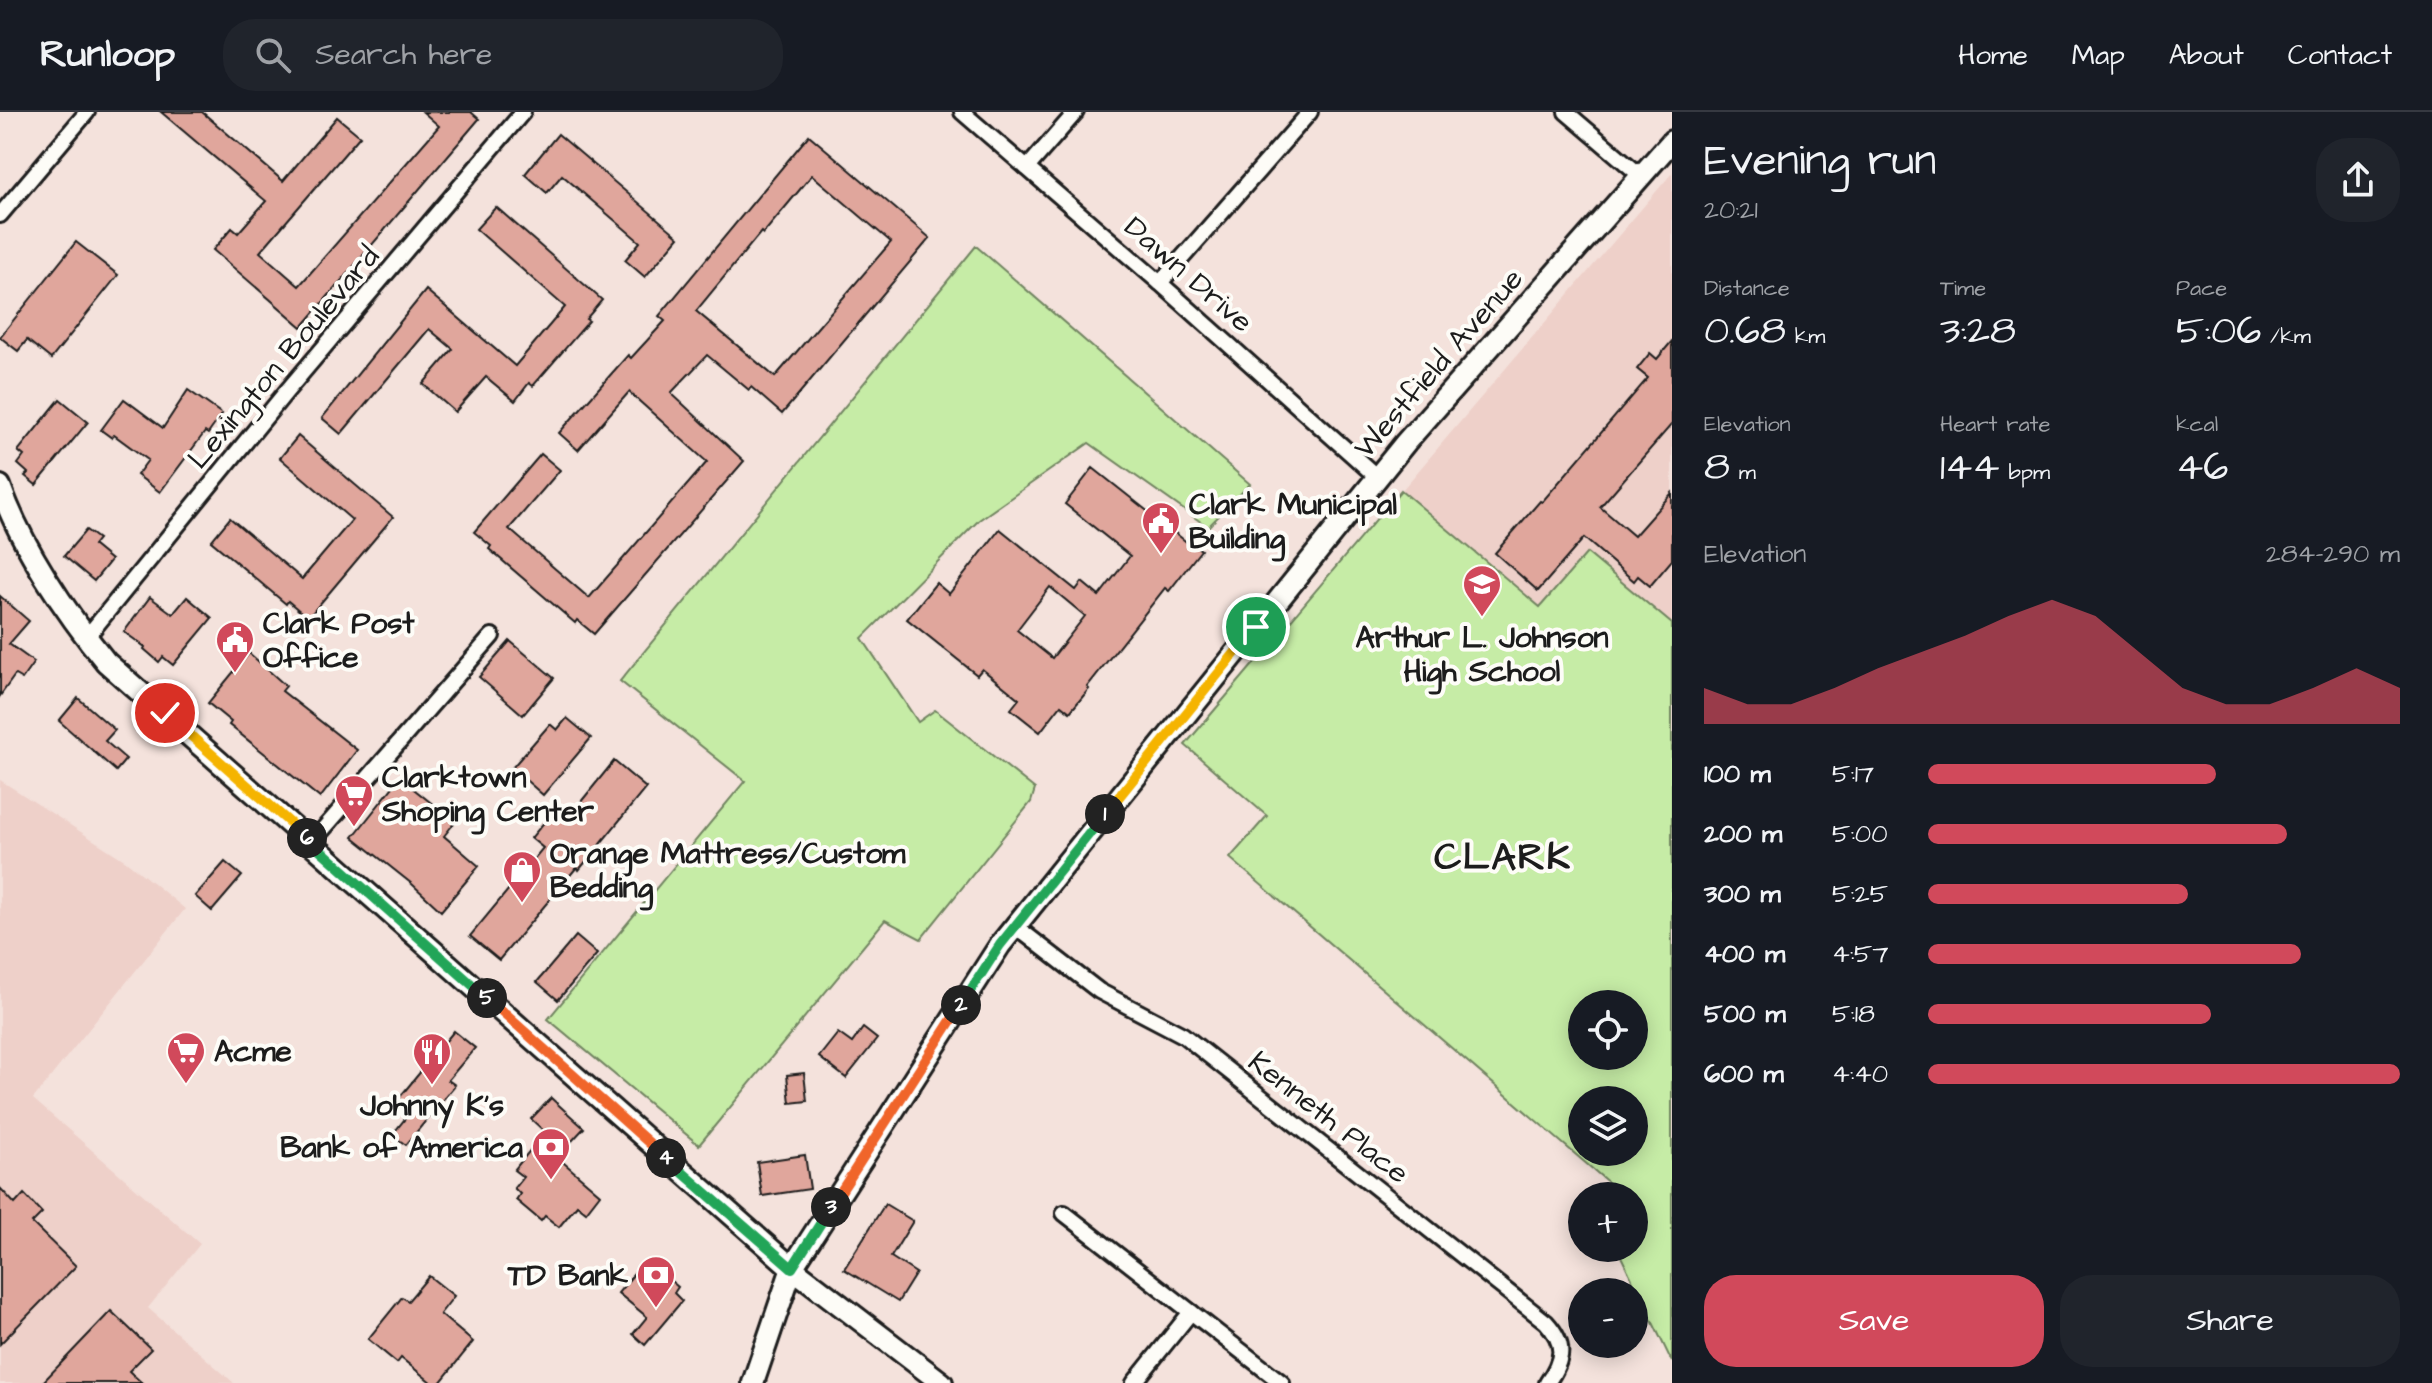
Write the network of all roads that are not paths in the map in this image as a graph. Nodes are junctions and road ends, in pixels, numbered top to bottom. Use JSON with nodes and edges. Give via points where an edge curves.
{"nodes":[{"id":1,"x":87,"y":112,"type":"edge"},
{"id":2,"x":523,"y":112,"type":"edge"},
{"id":3,"x":962,"y":112,"type":"edge"},
{"id":4,"x":1076,"y":112,"type":"edge"},
{"id":5,"x":1310,"y":112,"type":"edge"},
{"id":6,"x":1566,"y":112,"type":"edge"},
{"id":7,"x":1672,"y":141,"type":"edge"},
{"id":8,"x":1027,"y":168,"type":"junction"},
{"id":9,"x":1641,"y":176,"type":"junction"},
{"id":10,"x":0,"y":215,"type":"edge"},
{"id":11,"x":1160,"y":283,"type":"junction"},
{"id":12,"x":1378,"y":478,"type":"junction"},
{"id":13,"x":0,"y":486,"type":"edge"},
{"id":14,"x":492,"y":636,"type":"dead end"},
{"id":15,"x":86,"y":638,"type":"junction"},
{"id":16,"x":312,"y":842,"type":"junction"},
{"id":17,"x":1015,"y":926,"type":"junction"},
{"id":18,"x":1064,"y":1213,"type":"dead end"},
{"id":19,"x":792,"y":1268,"type":"junction"},
{"id":20,"x":1191,"y":1312,"type":"junction"},
{"id":21,"x":753,"y":1383,"type":"edge"},
{"id":22,"x":942,"y":1383,"type":"edge"},
{"id":23,"x":1134,"y":1383,"type":"edge"},
{"id":24,"x":1282,"y":1383,"type":"edge"},
{"id":25,"x":1547,"y":1383,"type":"edge"}],
"edges":[{"from":1,"to":10,"type":"street"},
{"from":2,"to":15,"type":"street","name":"Lexington Boulevard"},
{"from":3,"to":8,"type":"street","name":"Dawn Drive"},
{"from":4,"to":8,"type":"street"},
{"from":5,"to":11,"type":"street"},
{"from":6,"to":9,"type":"street"},
{"from":7,"to":9,"type":"street","name":"Westfield Avenue"},
{"from":8,"to":11,"type":"street","name":"Dawn Drive"},
{"from":9,"to":12,"type":"street","name":"Westfield Avenue"},
{"from":11,"to":12,"type":"street","name":"Dawn Drive"},
{"from":12,"to":17,"type":"street","name":"Westfield Avenue"},
{"from":13,"to":15,"type":"street","via":[[31,553]]},
{"from":14,"to":16,"type":"street"},
{"from":15,"to":16,"type":"street","via":[[106,662]]},
{"from":16,"to":19,"type":"street"},
{"from":17,"to":19,"type":"street","name":"Westfield Avenue"},
{"from":17,"to":25,"type":"street","name":"Kenneth Place","via":[[1099,991],[1183,1035],[1546,1322],[1561,1348]]},
{"from":18,"to":20,"type":"street"},
{"from":19,"to":21,"type":"street","name":"Westfield Avenue"},
{"from":19,"to":22,"type":"street"},
{"from":20,"to":23,"type":"street"},
{"from":20,"to":24,"type":"street"}]}
